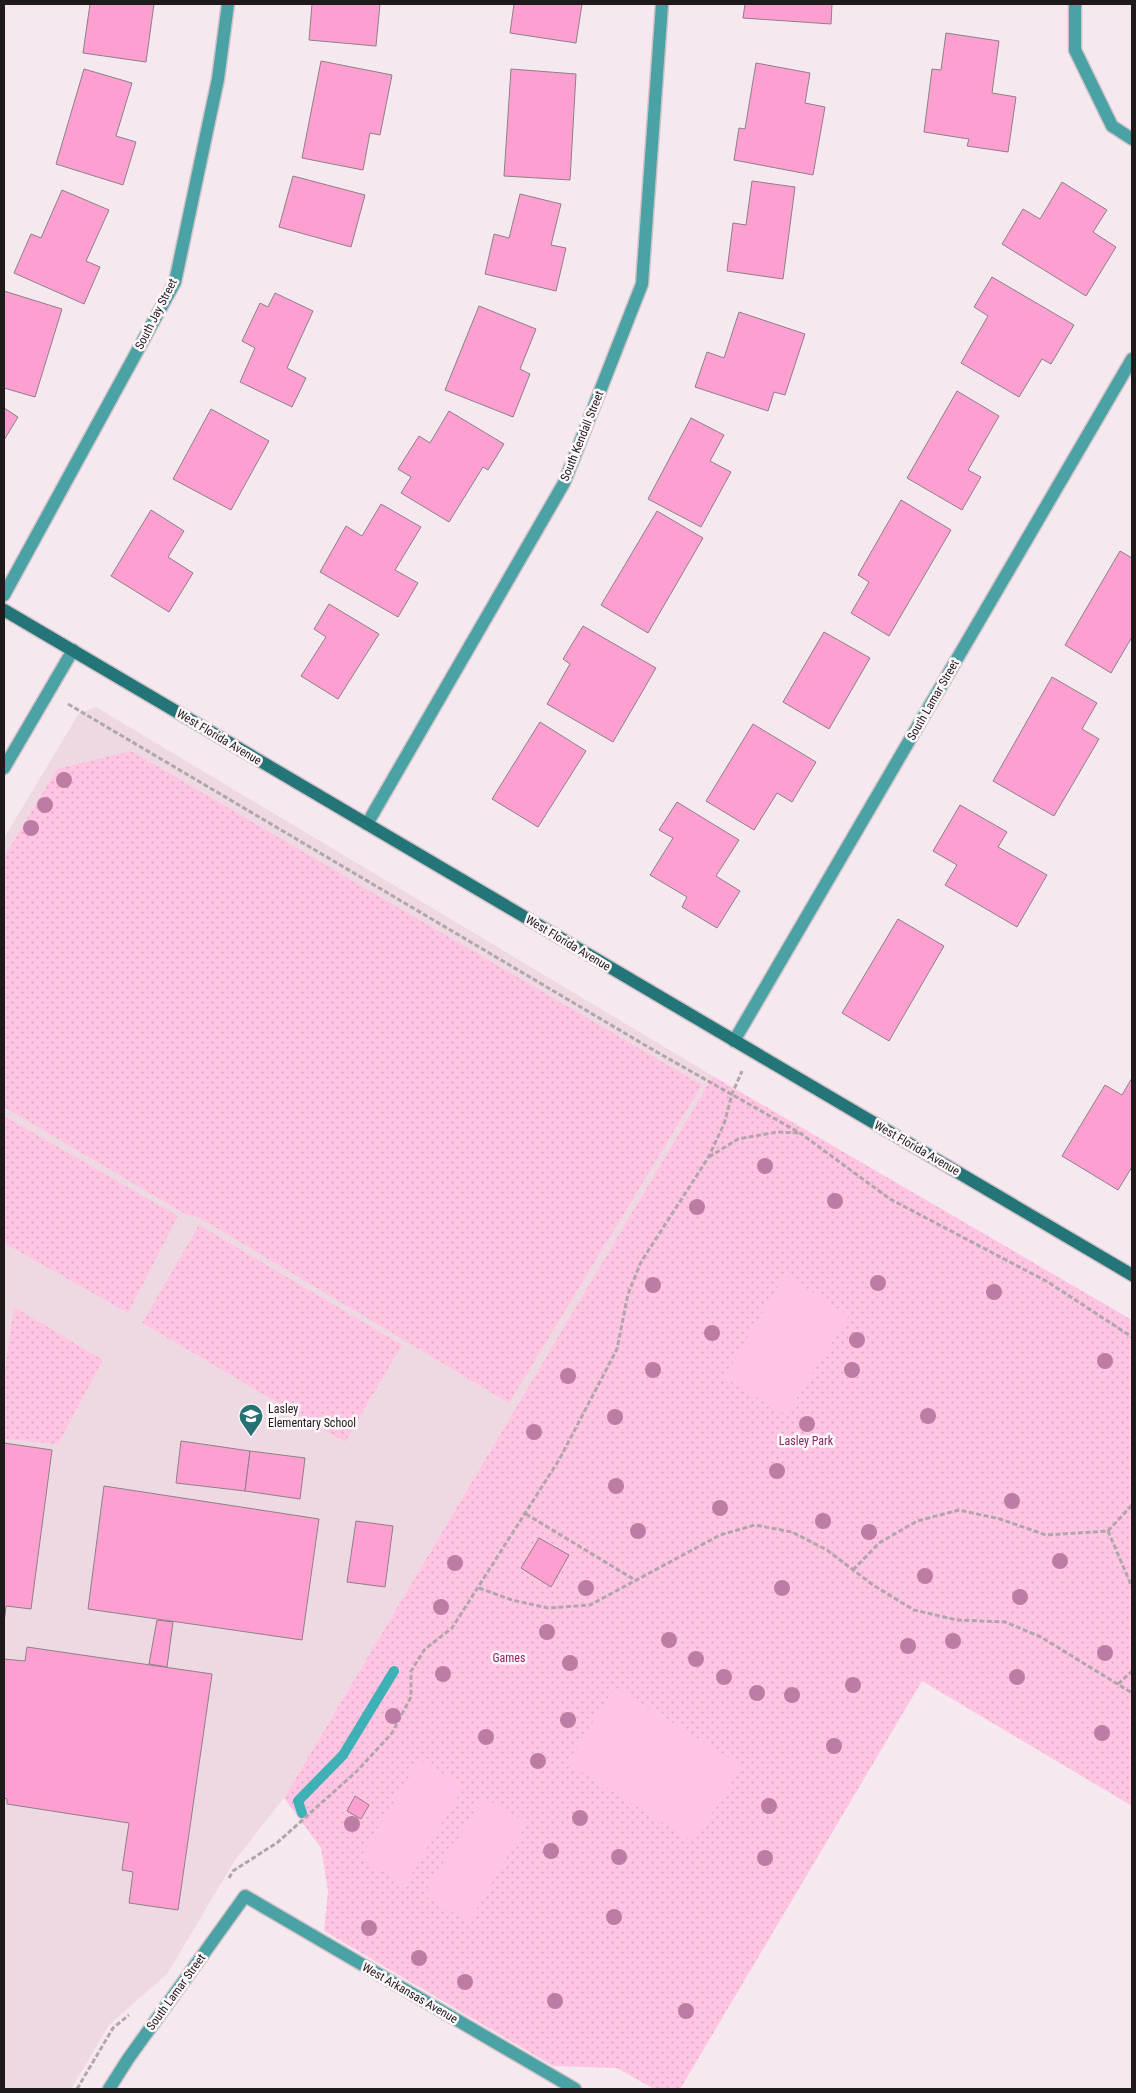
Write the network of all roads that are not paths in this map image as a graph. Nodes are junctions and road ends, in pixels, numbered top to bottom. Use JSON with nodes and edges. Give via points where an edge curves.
{"nodes":[{"id":1,"x":228,"y":4,"type":"edge"},
{"id":2,"x":662,"y":4,"type":"edge"},
{"id":3,"x":1075,"y":4,"type":"edge"},
{"id":4,"x":1132,"y":139,"type":"edge"},
{"id":5,"x":1132,"y":359,"type":"edge"},
{"id":6,"x":4,"y":595,"type":"edge"},
{"id":7,"x":4,"y":610,"type":"edge"},
{"id":8,"x":73,"y":650,"type":"junction"},
{"id":9,"x":4,"y":768,"type":"edge"},
{"id":10,"x":367,"y":824,"type":"junction"},
{"id":11,"x":734,"y":1041,"type":"junction"},
{"id":12,"x":1132,"y":1275,"type":"edge"},
{"id":13,"x":245,"y":1896,"type":"joint"},
{"id":14,"x":109,"y":2089,"type":"edge"},
{"id":15,"x":575,"y":2089,"type":"edge"}],
"edges":[{"from":1,"to":6,"type":"street","name":"South Jay Street","via":[[218,79],[175,282]]},
{"from":2,"to":10,"type":"street","name":"South Kendall Street","via":[[642,284],[564,483]]},
{"from":3,"to":4,"type":"street","via":[[1075,50],[1112,126]]},
{"from":5,"to":11,"type":"street","name":"South Lamar Street"},
{"from":7,"to":8,"type":"street","name":"West Florida Avenue"},
{"from":8,"to":9,"type":"street"},
{"from":8,"to":10,"type":"street","name":"West Florida Avenue"},
{"from":10,"to":11,"type":"street","name":"West Florida Avenue"},
{"from":11,"to":12,"type":"street","name":"West Florida Avenue"},
{"from":13,"to":14,"type":"street","name":"South Lamar Street"},
{"from":13,"to":15,"type":"street","name":"West Arkansas Avenue"}]}
